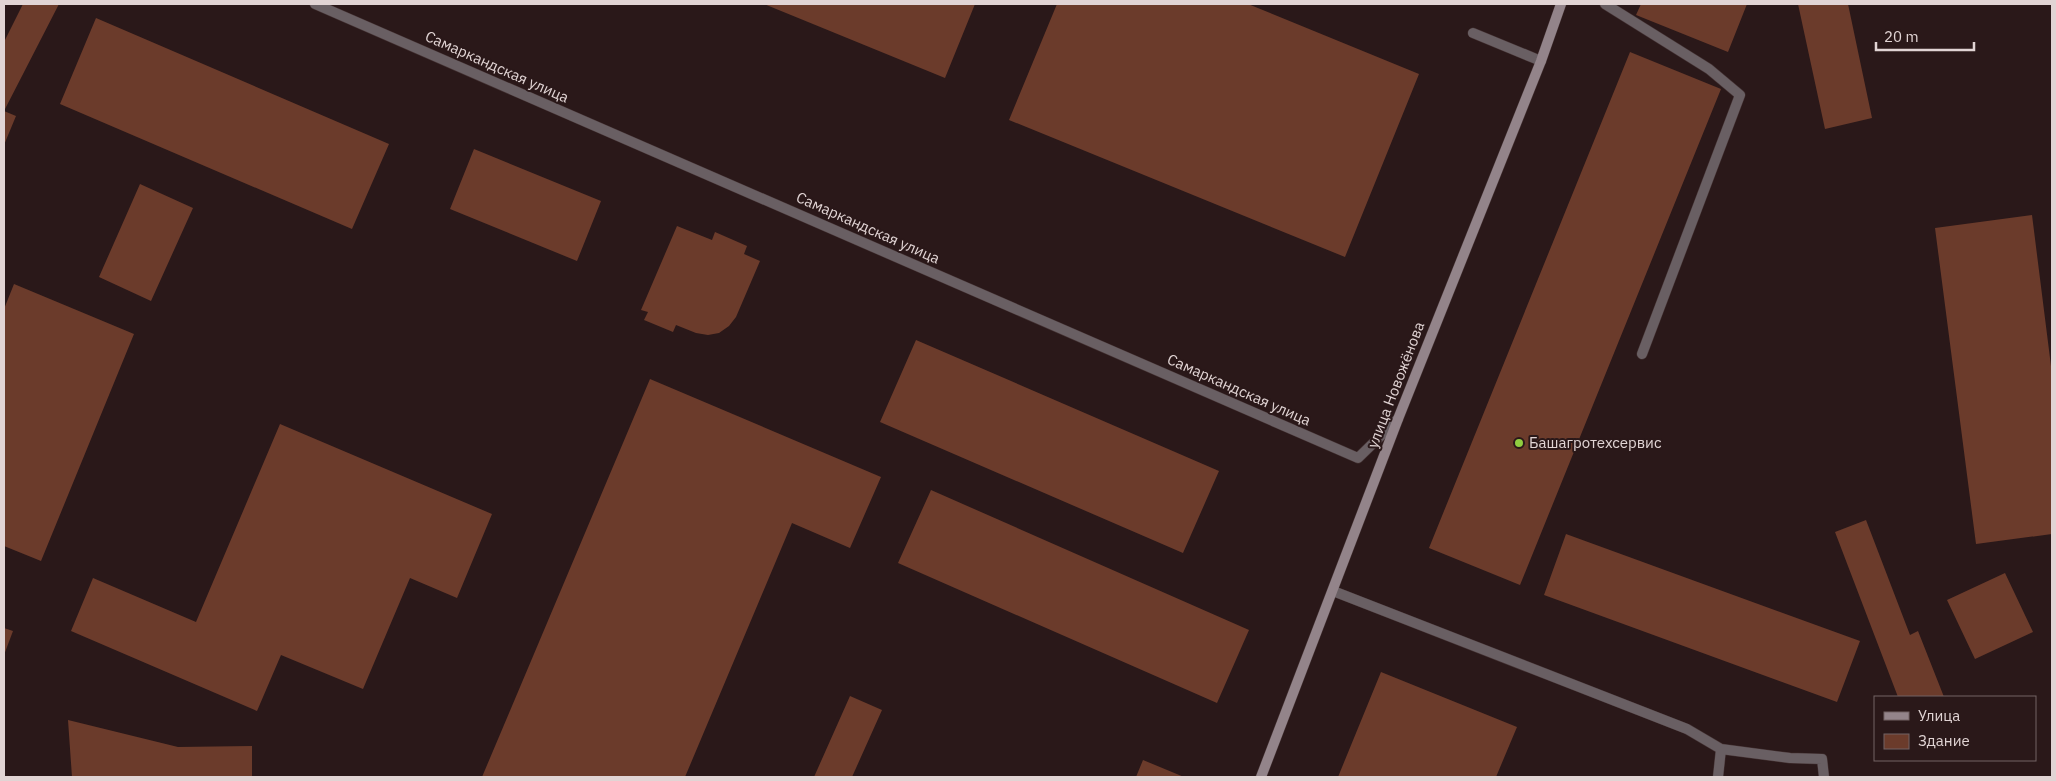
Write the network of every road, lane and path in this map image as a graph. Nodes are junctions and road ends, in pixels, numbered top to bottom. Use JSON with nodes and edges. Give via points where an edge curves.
{"nodes":[{"id":1,"x":315,"y":4,"type":"edge"},
{"id":2,"x":1562,"y":4,"type":"edge"},
{"id":3,"x":1605,"y":4,"type":"edge"},
{"id":4,"x":1473,"y":33,"type":"dead end"},
{"id":5,"x":1541,"y":61,"type":"junction"},
{"id":6,"x":1642,"y":354,"type":"dead end"},
{"id":7,"x":1398,"y":419,"type":"junction"},
{"id":8,"x":1334,"y":591,"type":"junction"},
{"id":9,"x":1722,"y":750,"type":"junction"},
{"id":10,"x":1261,"y":777,"type":"edge"},
{"id":11,"x":1718,"y":777,"type":"edge"},
{"id":12,"x":1824,"y":777,"type":"edge"}],
"edges":[{"from":1,"to":7,"type":"street","name":"Самаркандская улица","via":[[1358,458]]},
{"from":2,"to":5,"type":"street","name":"улица Новожёнова"},
{"from":3,"to":6,"type":"street","via":[[1709,70],[1740,96]]},
{"from":4,"to":5,"type":"street"},
{"from":5,"to":7,"type":"street","name":"улица Новожёнова"},
{"from":7,"to":8,"type":"street","name":"улица Новожёнова"},
{"from":8,"to":9,"type":"street","via":[[1686,729]]},
{"from":8,"to":10,"type":"street","name":"улица Новожёнова"},
{"from":9,"to":11,"type":"street"},
{"from":9,"to":12,"type":"street","via":[[1822,759]]}]}
